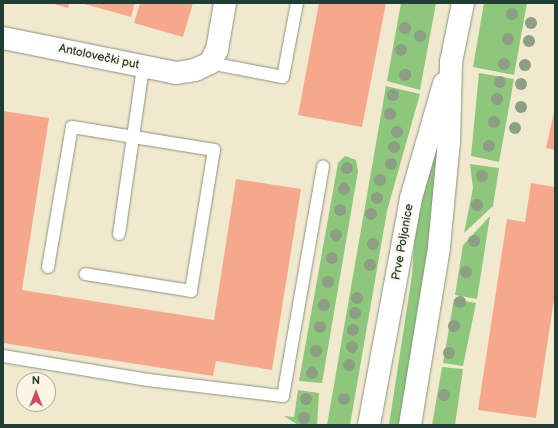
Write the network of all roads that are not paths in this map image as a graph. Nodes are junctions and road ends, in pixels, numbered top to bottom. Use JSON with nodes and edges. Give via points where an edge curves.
{"nodes":[{"id":1,"x":225,"y":3,"type":"edge"},
{"id":2,"x":297,"y":3,"type":"edge"},
{"id":3,"x":461,"y":6,"type":"edge"},
{"id":4,"x":3,"y":38,"type":"edge"},
{"id":5,"x":451,"y":62,"type":"junction"},
{"id":6,"x":143,"y":66,"type":"junction"},
{"id":7,"x":202,"y":66,"type":"junction"},
{"id":8,"x":133,"y":136,"type":"junction"},
{"id":9,"x":323,"y":166,"type":"dead end"},
{"id":10,"x":119,"y":234,"type":"dead end"},
{"id":11,"x":48,"y":267,"type":"dead end"},
{"id":12,"x":85,"y":274,"type":"dead end"},
{"id":13,"x":3,"y":356,"type":"edge"},
{"id":14,"x":370,"y":425,"type":"edge"},
{"id":15,"x":410,"y":425,"type":"edge"}],
"edges":[{"from":1,"to":7,"type":"street","via":[[217,50]]},
{"from":2,"to":7,"type":"lane","via":[[283,78]]},
{"from":3,"to":5,"type":"street","name":"Prve Poljanice"},
{"from":4,"to":6,"type":"street","name":"Antolovečki put"},
{"from":5,"to":14,"type":"street","name":"Prve Poljanice","via":[[411,198]]},
{"from":5,"to":15,"type":"street","name":"Prve Poljanice","via":[[449,141],[439,247]]},
{"from":6,"to":7,"type":"street","name":"Antolovečki put","via":[[176,73]]},
{"from":6,"to":8,"type":"lane"},
{"from":8,"to":10,"type":"lane"},
{"from":8,"to":11,"type":"lane","via":[[72,127]]},
{"from":8,"to":12,"type":"lane","via":[[214,150],[191,291]]},
{"from":9,"to":13,"type":"lane","via":[[283,396],[148,380]]}]}
